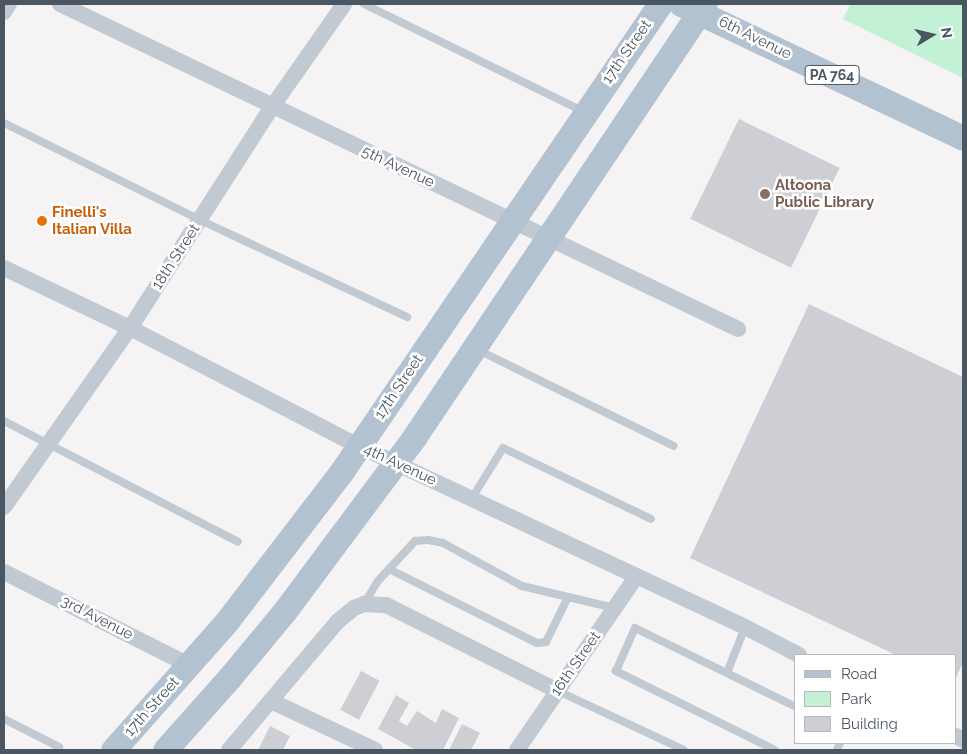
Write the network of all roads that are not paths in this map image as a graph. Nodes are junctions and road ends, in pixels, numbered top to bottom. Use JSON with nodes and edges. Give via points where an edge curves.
{"nodes":[{"id":1,"x":9,"y":4,"type":"edge"},
{"id":2,"x":60,"y":4,"type":"edge"},
{"id":3,"x":344,"y":4,"type":"edge"},
{"id":4,"x":364,"y":4,"type":"edge"},
{"id":5,"x":660,"y":4,"type":"edge"},
{"id":6,"x":696,"y":6,"type":"edge"},
{"id":7,"x":4,"y":12,"type":"edge"},
{"id":8,"x":272,"y":107,"type":"junction"},
{"id":9,"x":584,"y":112,"type":"junction"},
{"id":10,"x":4,"y":123,"type":"edge"},
{"id":11,"x":963,"y":138,"type":"edge"},
{"id":12,"x":200,"y":220,"type":"junction"},
{"id":13,"x":511,"y":221,"type":"junction"},
{"id":14,"x":546,"y":238,"type":"junction"},
{"id":15,"x":4,"y":268,"type":"edge"},
{"id":16,"x":406,"y":317,"type":"dead end"},
{"id":17,"x":130,"y":328,"type":"junction"},
{"id":18,"x":738,"y":329,"type":"dead end"},
{"id":19,"x":472,"y":347,"type":"junction"},
{"id":20,"x":4,"y":420,"type":"edge"},
{"id":21,"x":49,"y":443,"type":"junction"},
{"id":22,"x":359,"y":446,"type":"junction"},
{"id":23,"x":674,"y":446,"type":"dead end"},
{"id":24,"x":394,"y":462,"type":"junction"},
{"id":25,"x":472,"y":498,"type":"junction"},
{"id":26,"x":4,"y":506,"type":"edge"},
{"id":27,"x":650,"y":519,"type":"dead end"},
{"id":28,"x":238,"y":542,"type":"dead end"},
{"id":29,"x":389,"y":569,"type":"junction"},
{"id":30,"x":4,"y":572,"type":"edge"},
{"id":31,"x":636,"y":578,"type":"junction"},
{"id":32,"x":568,"y":597,"type":"junction"},
{"id":33,"x":364,"y":604,"type":"junction"},
{"id":34,"x":614,"y":608,"type":"junction"},
{"id":35,"x":745,"y":627,"type":"junction"},
{"id":36,"x":797,"y":654,"type":"edge"},
{"id":37,"x":189,"y":665,"type":"junction"},
{"id":38,"x":726,"y":673,"type":"junction"},
{"id":39,"x":558,"y":691,"type":"junction"},
{"id":40,"x":270,"y":701,"type":"junction"},
{"id":41,"x":794,"y":706,"type":"edge"},
{"id":42,"x":4,"y":719,"type":"edge"},
{"id":43,"x":59,"y":747,"type":"dead end"},
{"id":44,"x":113,"y":750,"type":"edge"},
{"id":45,"x":165,"y":750,"type":"edge"},
{"id":46,"x":229,"y":750,"type":"edge"},
{"id":47,"x":375,"y":750,"type":"edge"},
{"id":48,"x":517,"y":750,"type":"edge"},
{"id":49,"x":684,"y":750,"type":"edge"},
{"id":50,"x":775,"y":750,"type":"edge"}],
"edges":[{"from":1,"to":7,"type":"street"},
{"from":2,"to":8,"type":"street","name":"5th Avenue"},
{"from":3,"to":8,"type":"street","name":"18th Street"},
{"from":4,"to":9,"type":"lane"},
{"from":5,"to":9,"type":"main road","name":"17th Street"},
{"from":6,"to":11,"type":"main road","name":"6th Avenue","number":"PA 764"},
{"from":6,"to":14,"type":"main road"},
{"from":8,"to":12,"type":"street","name":"18th Street"},
{"from":8,"to":13,"type":"street","name":"5th Avenue"},
{"from":9,"to":13,"type":"main road","name":"17th Street"},
{"from":10,"to":12,"type":"lane"},
{"from":12,"to":16,"type":"lane"},
{"from":12,"to":17,"type":"street","name":"18th Street"},
{"from":13,"to":14,"type":"street","name":"5th Avenue"},
{"from":13,"to":22,"type":"main road","name":"17th Street"},
{"from":14,"to":18,"type":"street","name":"5th Avenue"},
{"from":14,"to":19,"type":"main road"},
{"from":15,"to":17,"type":"street","name":"4th Avenue"},
{"from":17,"to":21,"type":"street","name":"18th Street"},
{"from":17,"to":22,"type":"street","name":"4th Avenue"},
{"from":19,"to":23,"type":"lane"},
{"from":19,"to":24,"type":"main road","via":[[415,436]]},
{"from":20,"to":21,"type":"lane"},
{"from":21,"to":26,"type":"street","name":"18th Street"},
{"from":21,"to":28,"type":"lane"},
{"from":22,"to":24,"type":"street","name":"4th Avenue"},
{"from":22,"to":37,"type":"main road","name":"17th Street","via":[[266,573]]},
{"from":24,"to":25,"type":"street","name":"4th Avenue"},
{"from":24,"to":45,"type":"main road","via":[[284,612]]},
{"from":25,"to":27,"type":"lane","via":[[503,448]]},
{"from":25,"to":31,"type":"street","name":"4th Avenue"},
{"from":29,"to":32,"type":"lane","via":[[415,541],[428,540],[443,543],[522,586]]},
{"from":29,"to":32,"type":"lane","via":[[537,643],[546,642]]},
{"from":29,"to":33,"type":"lane"},
{"from":30,"to":37,"type":"street","name":"3rd Avenue"},
{"from":31,"to":34,"type":"street","name":"16th Street"},
{"from":31,"to":35,"type":"street","name":"4th Avenue"},
{"from":32,"to":34,"type":"lane"},
{"from":33,"to":39,"type":"street","via":[[386,605]]},
{"from":33,"to":40,"type":"street","via":[[338,621]]},
{"from":34,"to":39,"type":"street","name":"16th Street"},
{"from":35,"to":36,"type":"street","name":"4th Avenue"},
{"from":35,"to":38,"type":"lane"},
{"from":37,"to":44,"type":"main road","name":"17th Street"},
{"from":38,"to":41,"type":"lane"},
{"from":38,"to":50,"type":"lane","via":[[635,628],[616,671]]},
{"from":39,"to":48,"type":"street","name":"16th Street"},
{"from":39,"to":49,"type":"lane"},
{"from":40,"to":46,"type":"street"},
{"from":40,"to":47,"type":"street"},
{"from":42,"to":43,"type":"lane"}]}
